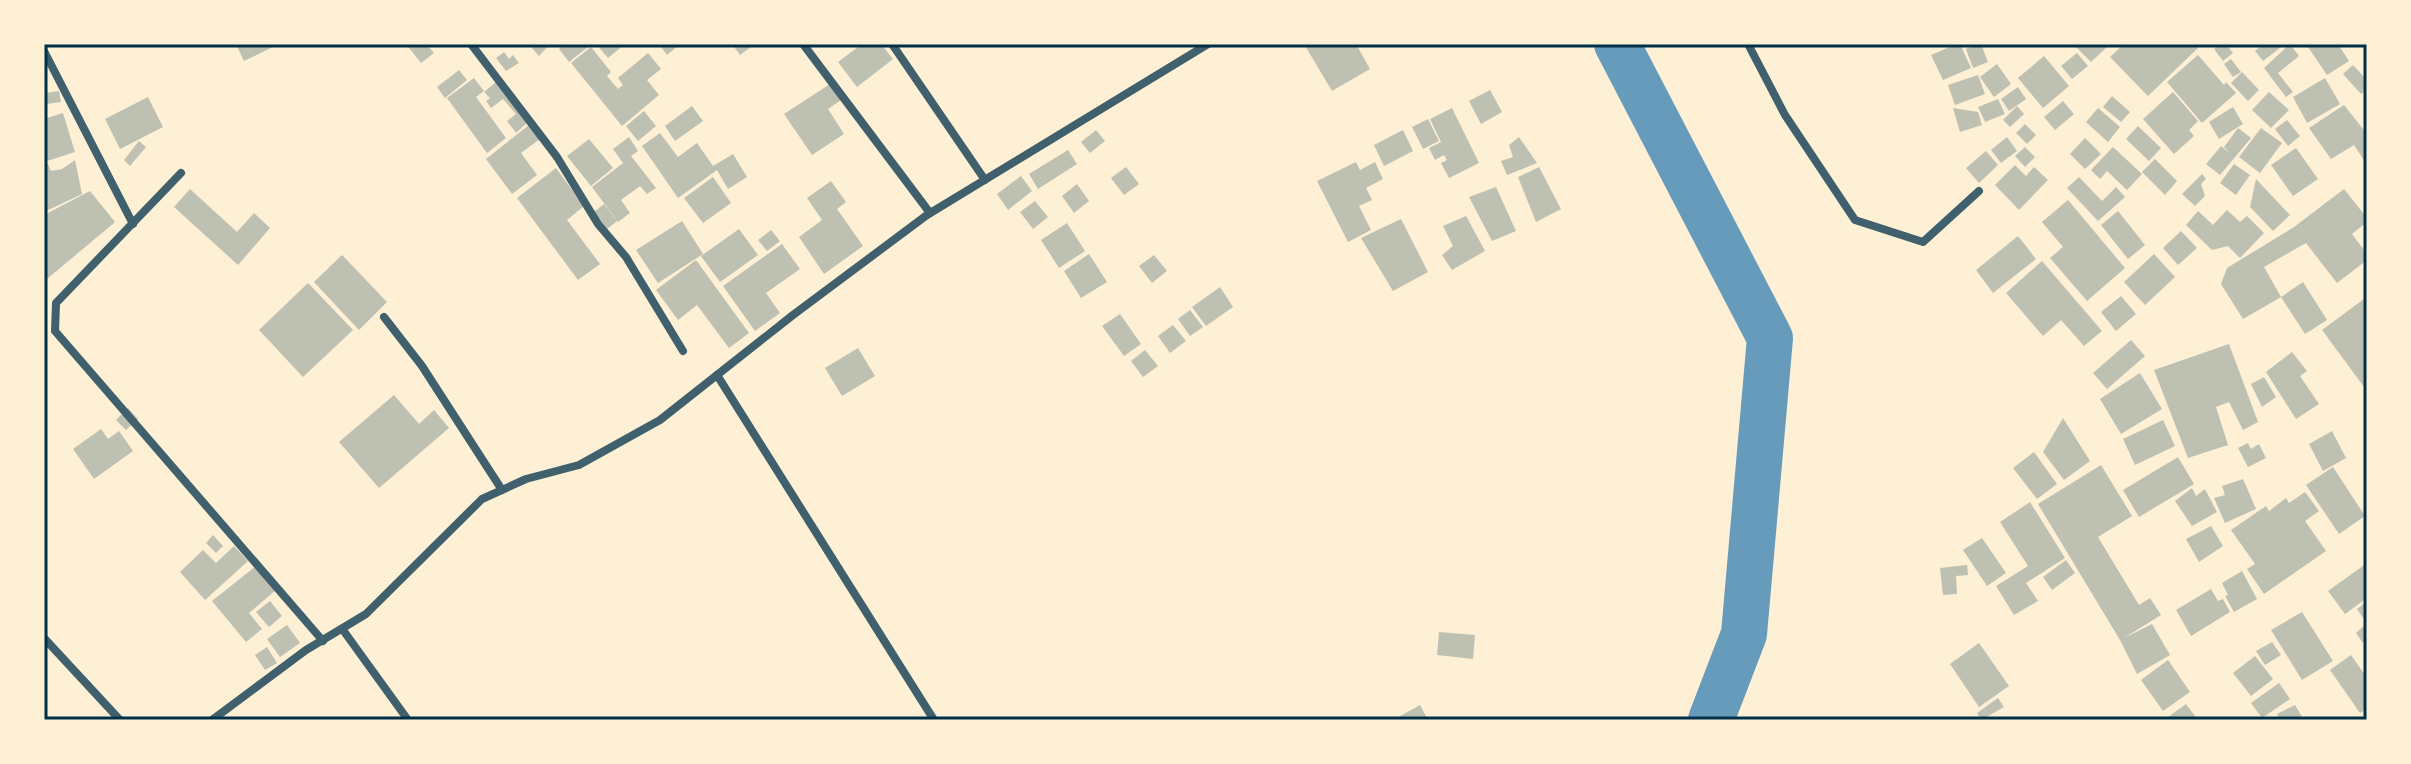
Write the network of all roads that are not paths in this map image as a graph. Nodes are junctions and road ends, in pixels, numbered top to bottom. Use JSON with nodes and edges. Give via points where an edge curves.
{"nodes":[{"id":1,"x":471,"y":44,"type":"edge"},
{"id":2,"x":803,"y":44,"type":"edge"},
{"id":3,"x":892,"y":44,"type":"edge"},
{"id":4,"x":1208,"y":44,"type":"edge"},
{"id":5,"x":1748,"y":44,"type":"edge"},
{"id":6,"x":44,"y":51,"type":"edge"},
{"id":7,"x":181,"y":173,"type":"dead end"},
{"id":8,"x":985,"y":180,"type":"junction"},
{"id":9,"x":1979,"y":191,"type":"dead end"},
{"id":10,"x":930,"y":213,"type":"junction"},
{"id":11,"x":133,"y":224,"type":"junction"},
{"id":12,"x":384,"y":317,"type":"dead end"},
{"id":13,"x":683,"y":351,"type":"dead end"},
{"id":14,"x":717,"y":375,"type":"junction"},
{"id":15,"x":502,"y":490,"type":"junction"},
{"id":16,"x":343,"y":630,"type":"junction"},
{"id":17,"x":44,"y":638,"type":"edge"},
{"id":18,"x":323,"y":641,"type":"junction"},
{"id":19,"x":120,"y":720,"type":"edge"},
{"id":20,"x":212,"y":720,"type":"edge"},
{"id":21,"x":408,"y":720,"type":"edge"},
{"id":22,"x":934,"y":720,"type":"edge"}],
"edges":[{"from":1,"to":13,"type":"street","via":[[557,157]]},
{"from":2,"to":10,"type":"street"},
{"from":3,"to":8,"type":"street"},
{"from":4,"to":8,"type":"street"},
{"from":5,"to":9,"type":"street","via":[[1785,115],[1855,220],[1923,242]]},
{"from":6,"to":11,"type":"street"},
{"from":7,"to":11,"type":"street"},
{"from":8,"to":10,"type":"street"},
{"from":10,"to":14,"type":"street"},
{"from":11,"to":18,"type":"street","via":[[56,303],[55,331]]},
{"from":12,"to":15,"type":"street"},
{"from":14,"to":15,"type":"street","via":[[660,420],[579,465]]},
{"from":14,"to":22,"type":"street"},
{"from":15,"to":16,"type":"street","via":[[482,499],[366,614]]},
{"from":16,"to":18,"type":"street"},
{"from":16,"to":21,"type":"street"},
{"from":17,"to":19,"type":"street"},
{"from":18,"to":20,"type":"street"}]}
